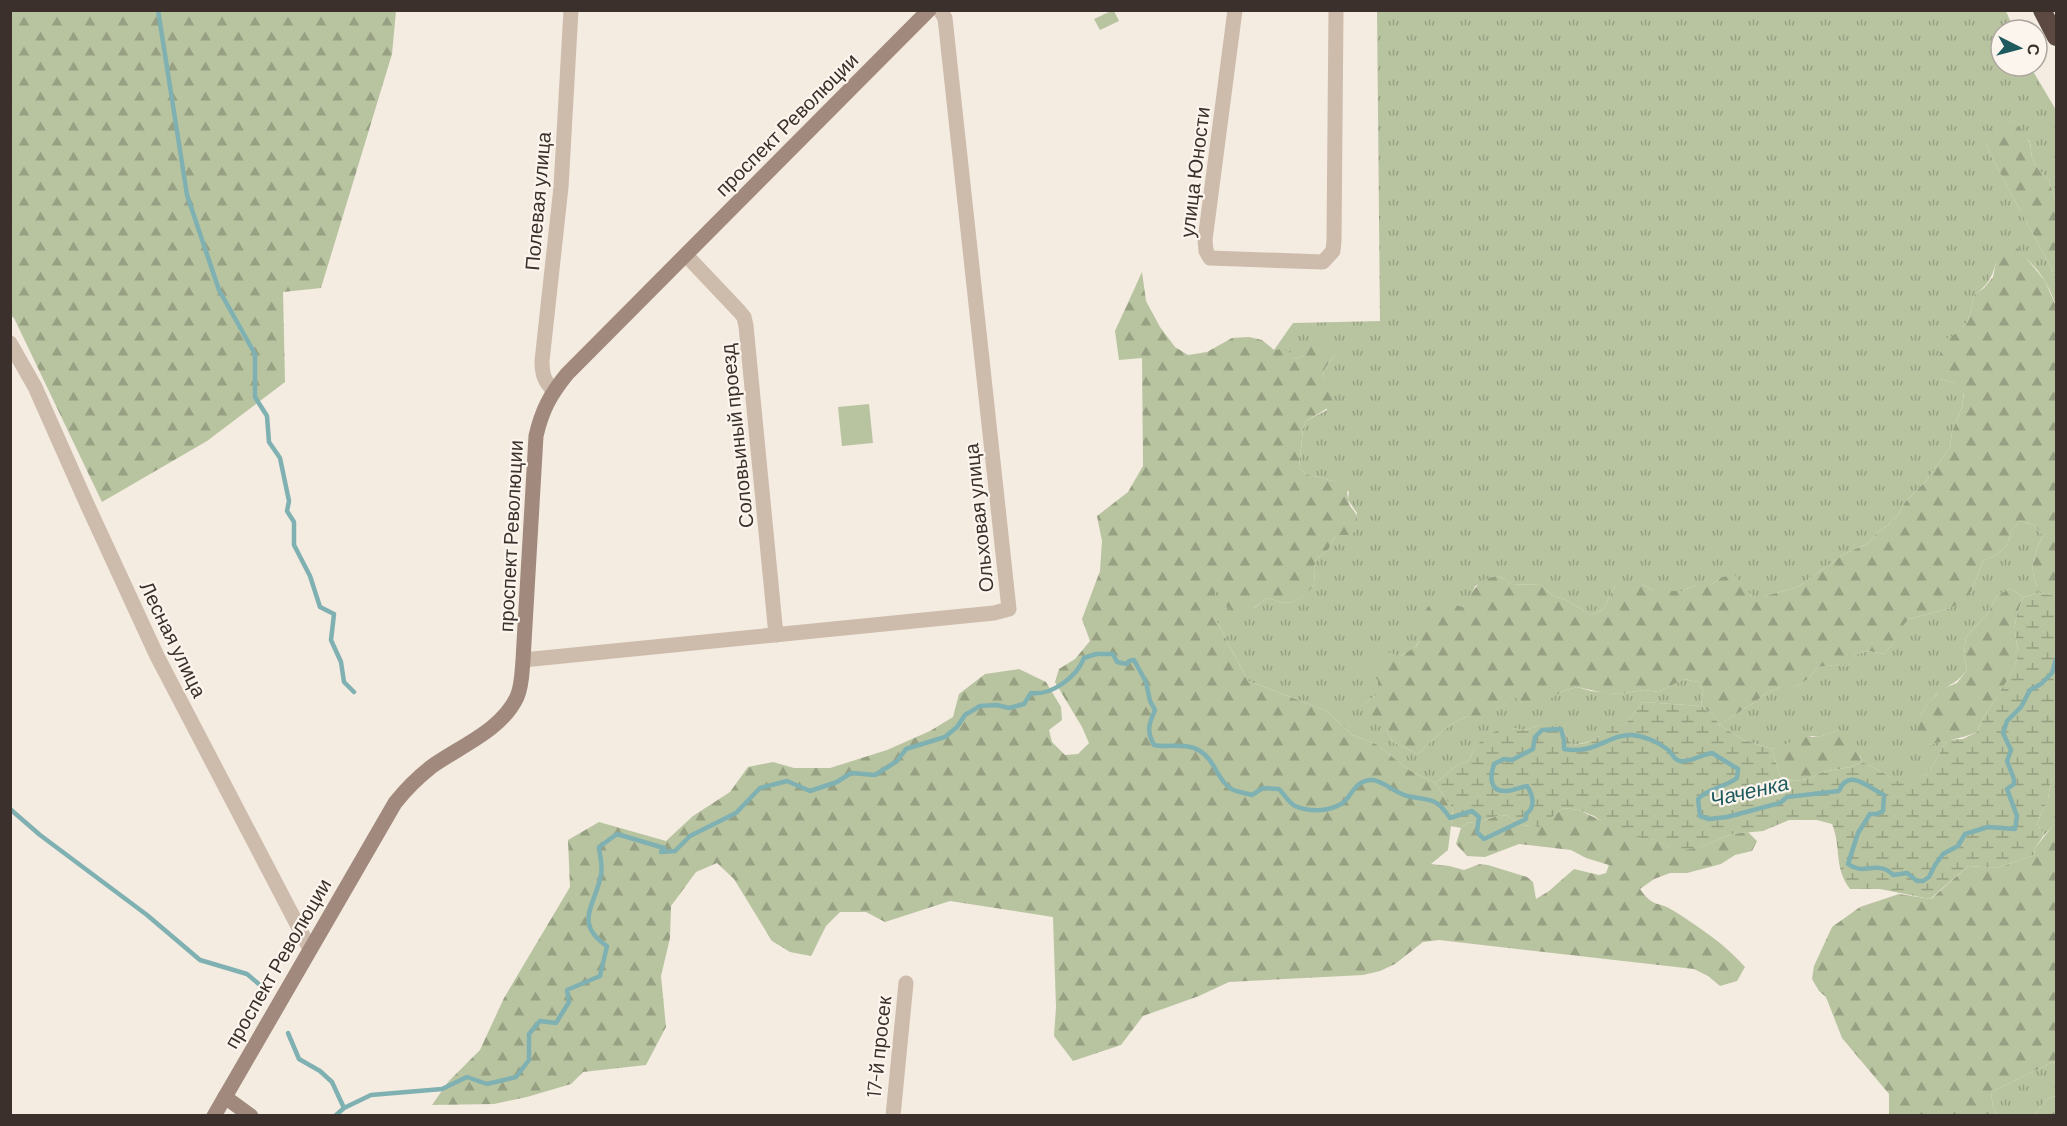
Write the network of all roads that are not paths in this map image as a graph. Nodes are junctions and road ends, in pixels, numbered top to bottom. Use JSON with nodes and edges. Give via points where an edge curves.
{"nodes":[{"id":1,"x":571,"y":10,"type":"edge"},
{"id":2,"x":929,"y":10,"type":"edge"},
{"id":3,"x":940,"y":10,"type":"edge"},
{"id":4,"x":1235,"y":10,"type":"edge"},
{"id":5,"x":1336,"y":10,"type":"edge"},
{"id":6,"x":2042,"y":10,"type":"edge"},
{"id":7,"x":2056,"y":37,"type":"edge"},
{"id":8,"x":686,"y":255,"type":"junction"},
{"id":9,"x":10,"y":343,"type":"edge"},
{"id":10,"x":554,"y":391,"type":"junction"},
{"id":11,"x":776,"y":635,"type":"junction"},
{"id":12,"x":523,"y":660,"type":"junction"},
{"id":13,"x":310,"y":949,"type":"junction"},
{"id":14,"x":906,"y":983,"type":"dead end"},
{"id":15,"x":225,"y":1097,"type":"junction"},
{"id":16,"x":214,"y":1116,"type":"edge"},
{"id":17,"x":251,"y":1116,"type":"edge"},
{"id":18,"x":892,"y":1116,"type":"edge"}],
"edges":[{"from":1,"to":10,"type":"street","name":"Полевая улица","via":[[562,177],[542,361],[542,374]]},
{"from":2,"to":8,"type":"street","name":"проспект Революции"},
{"from":3,"to":11,"type":"street","name":"Ольховая улица","via":[[945,18],[1009,609],[994,614]]},
{"from":4,"to":5,"type":"street","name":"улица Юности","via":[[1206,251],[1210,258],[1323,262],[1332,251],[1334,240]]},
{"from":6,"to":7,"type":"highway"},
{"from":8,"to":10,"type":"street","name":"проспект Революции"},
{"from":8,"to":11,"type":"street","name":"Соловьиный проезд","via":[[744,317]]},
{"from":9,"to":13,"type":"street","name":"Лесная улица","via":[[35,387],[157,656]]},
{"from":10,"to":12,"type":"street","name":"проспект Революции","via":[[541,413],[536,436]]},
{"from":11,"to":12,"type":"street","name":"Ольховая улица"},
{"from":12,"to":13,"type":"street","name":"проспект Революции","via":[[518,696],[508,712],[410,784]]},
{"from":13,"to":15,"type":"street","name":"проспект Революции"},
{"from":14,"to":18,"type":"street","name":"17-й просек"},
{"from":15,"to":16,"type":"street","name":"проспект Революции"},
{"from":15,"to":17,"type":"street"}]}
